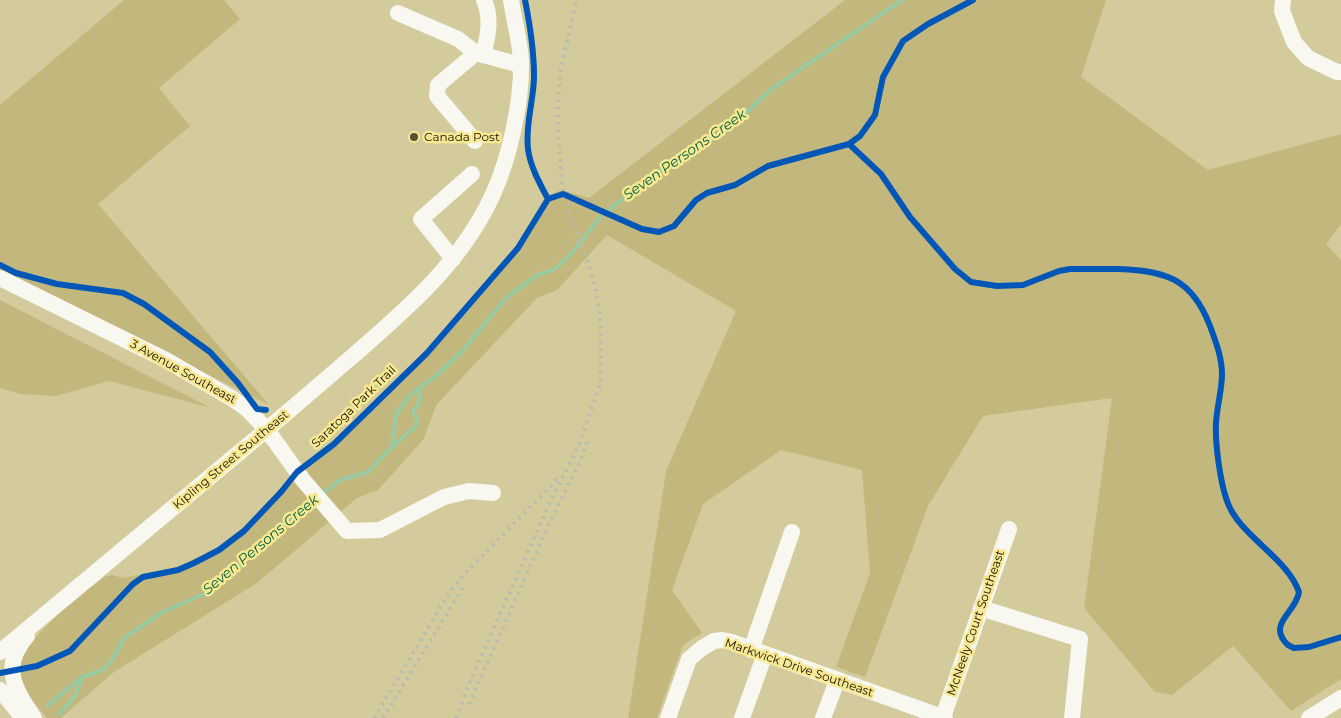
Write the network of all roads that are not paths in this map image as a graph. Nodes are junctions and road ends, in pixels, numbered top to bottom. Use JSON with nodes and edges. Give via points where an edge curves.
{"nodes":[{"id":1,"x":484,"y":0,"type":"edge"},
{"id":2,"x":511,"y":0,"type":"edge"},
{"id":3,"x":1283,"y":0,"type":"edge"},
{"id":4,"x":398,"y":13,"type":"dead end"},
{"id":5,"x":480,"y":54,"type":"junction"},
{"id":6,"x":520,"y":65,"type":"junction"},
{"id":7,"x":1341,"y":72,"type":"edge"},
{"id":8,"x":475,"y":141,"type":"dead end"},
{"id":9,"x":472,"y":174,"type":"dead end"},
{"id":10,"x":453,"y":259,"type":"junction"},
{"id":11,"x":0,"y":278,"type":"edge"},
{"id":12,"x":267,"y":430,"type":"junction"},
{"id":13,"x":493,"y":494,"type":"dead end"},
{"id":14,"x":1009,"y":530,"type":"dead end"},
{"id":15,"x":792,"y":532,"type":"dead end"},
{"id":16,"x":981,"y":608,"type":"junction"},
{"id":17,"x":44,"y":615,"type":"junction"},
{"id":18,"x":0,"y":652,"type":"edge"},
{"id":19,"x":758,"y":652,"type":"junction"},
{"id":20,"x":837,"y":681,"type":"junction"},
{"id":21,"x":0,"y":690,"type":"edge"},
{"id":22,"x":1341,"y":698,"type":"edge"},
{"id":23,"x":0,"y":706,"type":"edge"},
{"id":24,"x":18,"y":718,"type":"edge"},
{"id":25,"x":23,"y":718,"type":"edge"},
{"id":26,"x":34,"y":718,"type":"edge"},
{"id":27,"x":668,"y":718,"type":"edge"},
{"id":28,"x":742,"y":718,"type":"edge"},
{"id":29,"x":823,"y":718,"type":"edge"},
{"id":30,"x":944,"y":718,"type":"edge"},
{"id":31,"x":1072,"y":718,"type":"edge"},
{"id":32,"x":1309,"y":718,"type":"edge"}],
"edges":[{"from":1,"to":5,"type":"street","via":[[488,8],[488,34]]},
{"from":2,"to":6,"type":"street","name":"Kipling Street Southeast"},
{"from":3,"to":7,"type":"street","via":[[1282,11],[1294,42],[1308,58]]},
{"from":4,"to":5,"type":"street","via":[[458,39]]},
{"from":5,"to":6,"type":"street"},
{"from":5,"to":8,"type":"street","via":[[438,85],[437,96]]},
{"from":6,"to":10,"type":"street","name":"Kipling Street Southeast","via":[[513,129],[505,162],[476,228]]},
{"from":9,"to":10,"type":"street","via":[[420,219]]},
{"from":10,"to":12,"type":"street","name":"Kipling Street Southeast","via":[[411,305]]},
{"from":11,"to":12,"type":"street","name":"3 Avenue Southeast","via":[[166,360],[247,409]]},
{"from":12,"to":13,"type":"street","name":"3 Avenue Southeast","via":[[303,480],[347,531],[380,530],[444,496],[469,491]]},
{"from":12,"to":17,"type":"street","name":"Kipling Street Southeast"},
{"from":14,"to":16,"type":"street","name":"McNeely Court Southeast"},
{"from":15,"to":19,"type":"street"},
{"from":16,"to":30,"type":"street","name":"McNeely Court Southeast"},
{"from":16,"to":31,"type":"street","via":[[1080,639]]},
{"from":17,"to":18,"type":"street","name":"Kipling Street Southeast"},
{"from":17,"to":26,"type":"street","via":[[24,639],[12,670],[14,684]]},
{"from":19,"to":20,"type":"street","name":"Markwick Drive Southeast"},
{"from":19,"to":27,"type":"street","name":"Markwick Drive Southeast","via":[[722,640],[714,641],[695,653],[689,659]]},
{"from":19,"to":28,"type":"street"},
{"from":20,"to":29,"type":"street"},
{"from":20,"to":30,"type":"street","name":"Markwick Drive Southeast"},
{"from":21,"to":25,"type":"street"},
{"from":22,"to":32,"type":"street"},
{"from":23,"to":24,"type":"street"}]}
